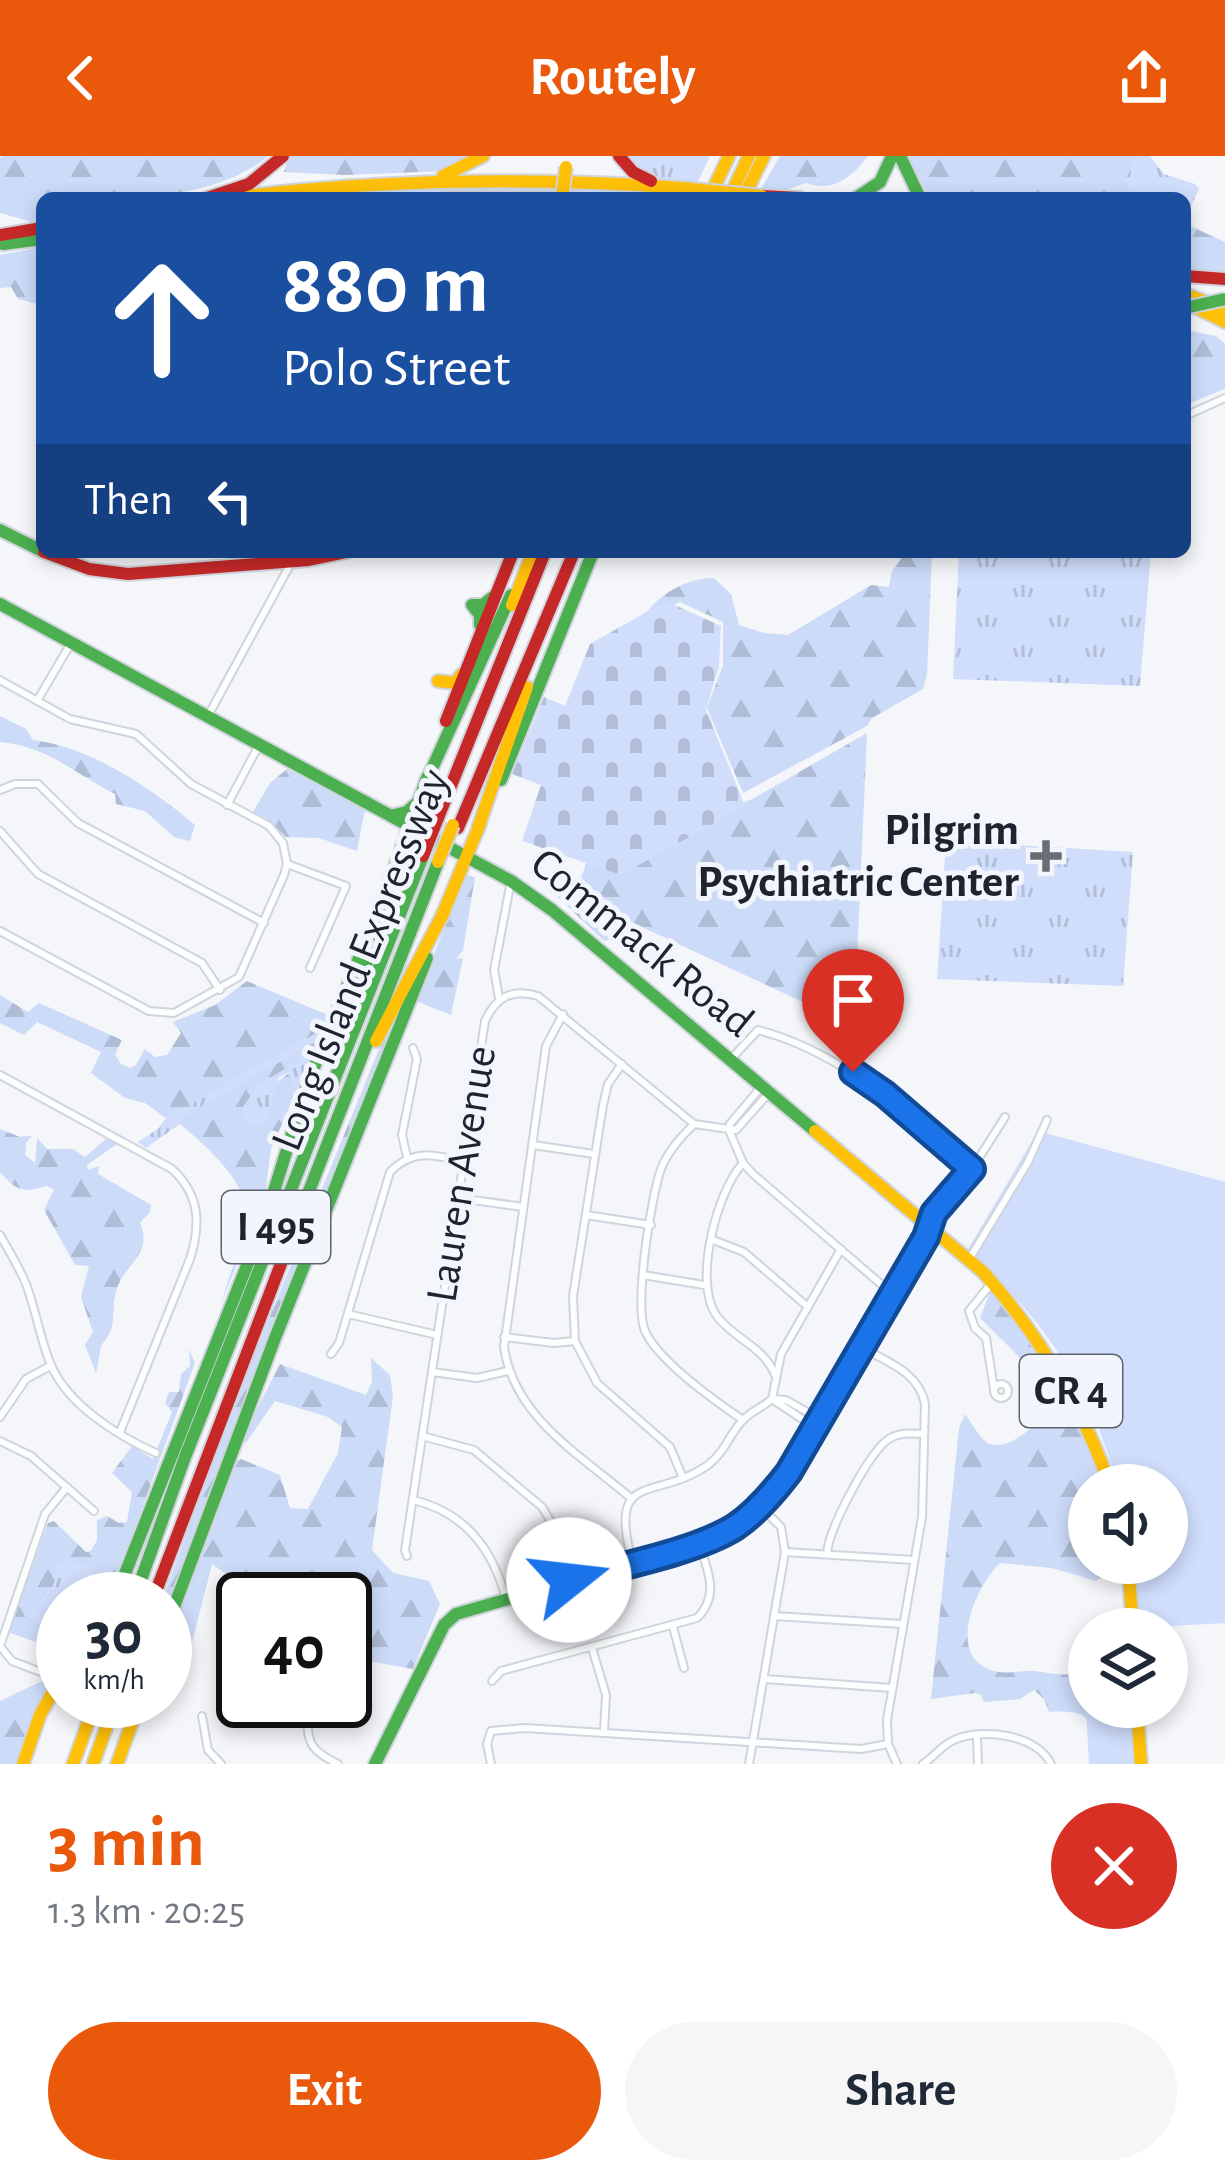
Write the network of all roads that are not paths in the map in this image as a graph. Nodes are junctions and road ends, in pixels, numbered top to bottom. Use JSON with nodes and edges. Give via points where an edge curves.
{"nodes":[{"id":1,"x":283,"y":156,"type":"edge"},
{"id":2,"x":483,"y":156,"type":"edge"},
{"id":3,"x":620,"y":156,"type":"edge"},
{"id":4,"x":718,"y":156,"type":"edge"},
{"id":5,"x":729,"y":156,"type":"edge"},
{"id":6,"x":749,"y":156,"type":"edge"},
{"id":7,"x":764,"y":156,"type":"edge"},
{"id":8,"x":896,"y":156,"type":"edge"},
{"id":9,"x":568,"y":161,"type":"edge"},
{"id":10,"x":390,"y":182,"type":"junction"},
{"id":11,"x":683,"y":188,"type":"junction"},
{"id":12,"x":225,"y":192,"type":"edge"},
{"id":13,"x":289,"y":192,"type":"edge"},
{"id":14,"x":563,"y":192,"type":"edge"},
{"id":15,"x":700,"y":192,"type":"edge"},
{"id":16,"x":712,"y":192,"type":"edge"},
{"id":17,"x":721,"y":192,"type":"edge"},
{"id":18,"x":732,"y":192,"type":"edge"},
{"id":19,"x":746,"y":192,"type":"edge"},
{"id":20,"x":865,"y":192,"type":"edge"},
{"id":21,"x":917,"y":192,"type":"edge"},
{"id":22,"x":36,"y":229,"type":"edge"},
{"id":23,"x":0,"y":235,"type":"edge"},
{"id":24,"x":36,"y":240,"type":"edge"},
{"id":25,"x":0,"y":245,"type":"edge"},
{"id":26,"x":1191,"y":276,"type":"edge"},
{"id":27,"x":1225,"y":278,"type":"edge"},
{"id":28,"x":1225,"y":298,"type":"edge"},
{"id":29,"x":1191,"y":301,"type":"edge"},
{"id":30,"x":1191,"y":304,"type":"edge"},
{"id":31,"x":1225,"y":316,"type":"edge"},
{"id":32,"x":1225,"y":398,"type":"edge"},
{"id":33,"x":1191,"y":413,"type":"edge"},
{"id":34,"x":0,"y":530,"type":"edge"},
{"id":35,"x":36,"y":548,"type":"edge"},
{"id":36,"x":59,"y":558,"type":"edge"},
{"id":37,"x":284,"y":558,"type":"edge"},
{"id":38,"x":293,"y":558,"type":"edge"},
{"id":39,"x":510,"y":558,"type":"edge"},
{"id":40,"x":530,"y":558,"type":"edge"},
{"id":41,"x":530,"y":558,"type":"edge"},
{"id":42,"x":542,"y":558,"type":"edge"},
{"id":43,"x":563,"y":558,"type":"edge"},
{"id":44,"x":571,"y":558,"type":"edge"},
{"id":45,"x":591,"y":558,"type":"edge"},
{"id":46,"x":561,"y":582,"type":"junction"},
{"id":47,"x":0,"y":604,"type":"edge"},
{"id":48,"x":71,"y":643,"type":"junction"},
{"id":49,"x":466,"y":668,"type":"junction"},
{"id":50,"x":0,"y":680,"type":"edge"},
{"id":51,"x":37,"y":701,"type":"junction"},
{"id":52,"x":451,"y":708,"type":"junction"},
{"id":53,"x":208,"y":716,"type":"junction"},
{"id":54,"x":259,"y":745,"type":"junction"},
{"id":55,"x":425,"y":784,"type":"junction"},
{"id":56,"x":0,"y":790,"type":"edge"},
{"id":57,"x":418,"y":802,"type":"junction"},
{"id":58,"x":227,"y":805,"type":"junction"},
{"id":59,"x":392,"y":815,"type":"junction"},
{"id":60,"x":435,"y":816,"type":"junction"},
{"id":61,"x":410,"y":825,"type":"junction"},
{"id":62,"x":456,"y":827,"type":"junction"},
{"id":63,"x":478,"y":828,"type":"junction"},
{"id":64,"x":0,"y":831,"type":"edge"},
{"id":65,"x":467,"y":854,"type":"junction"},
{"id":66,"x":287,"y":864,"type":"junction"},
{"id":67,"x":511,"y":881,"type":"junction"},
{"id":68,"x":380,"y":908,"type":"junction"},
{"id":69,"x":443,"y":912,"type":"junction"},
{"id":70,"x":264,"y":923,"type":"junction"},
{"id":71,"x":0,"y":931,"type":"edge"},
{"id":72,"x":310,"y":968,"type":"dead end"},
{"id":73,"x":220,"y":990,"type":"junction"},
{"id":74,"x":499,"y":998,"type":"junction"},
{"id":75,"x":563,"y":1015,"type":"junction"},
{"id":76,"x":413,"y":1048,"type":"dead end"},
{"id":77,"x":731,"y":1059,"type":"junction"},
{"id":78,"x":622,"y":1064,"type":"junction"},
{"id":79,"x":340,"y":1065,"type":"junction"},
{"id":80,"x":0,"y":1075,"type":"edge"},
{"id":81,"x":766,"y":1089,"type":"junction"},
{"id":82,"x":343,"y":1102,"type":"junction"},
{"id":83,"x":1005,"y":1118,"type":"dead end"},
{"id":84,"x":1048,"y":1120,"type":"dead end"},
{"id":85,"x":694,"y":1124,"type":"junction"},
{"id":86,"x":729,"y":1130,"type":"junction"},
{"id":87,"x":533,"y":1145,"type":"junction"},
{"id":88,"x":596,"y":1154,"type":"junction"},
{"id":89,"x":407,"y":1157,"type":"junction"},
{"id":90,"x":464,"y":1162,"type":"junction"},
{"id":91,"x":743,"y":1163,"type":"junction"},
{"id":92,"x":972,"y":1169,"type":"junction"},
{"id":93,"x":459,"y":1198,"type":"junction"},
{"id":94,"x":523,"y":1207,"type":"junction"},
{"id":95,"x":586,"y":1215,"type":"junction"},
{"id":96,"x":651,"y":1225,"type":"junction"},
{"id":97,"x":929,"y":1227,"type":"junction"},
{"id":98,"x":0,"y":1235,"type":"edge"},
{"id":99,"x":712,"y":1240,"type":"junction"},
{"id":100,"x":841,"y":1249,"type":"junction"},
{"id":101,"x":11,"y":1255,"type":"junction"},
{"id":102,"x":0,"y":1261,"type":"edge"},
{"id":103,"x":968,"y":1261,"type":"junction"},
{"id":104,"x":643,"y":1275,"type":"junction"},
{"id":105,"x":992,"y":1282,"type":"junction"},
{"id":106,"x":706,"y":1285,"type":"junction"},
{"id":107,"x":892,"y":1293,"type":"junction"},
{"id":108,"x":808,"y":1307,"type":"junction"},
{"id":109,"x":348,"y":1314,"type":"junction"},
{"id":110,"x":437,"y":1335,"type":"junction"},
{"id":111,"x":504,"y":1337,"type":"junction"},
{"id":112,"x":575,"y":1341,"type":"junction"},
{"id":113,"x":861,"y":1347,"type":"junction"},
{"id":114,"x":331,"y":1354,"type":"dead end"},
{"id":115,"x":51,"y":1365,"type":"junction"},
{"id":116,"x":508,"y":1371,"type":"junction"},
{"id":117,"x":432,"y":1372,"type":"junction"},
{"id":118,"x":775,"y":1375,"type":"junction"},
{"id":119,"x":994,"y":1389,"type":"dead end"},
{"id":120,"x":772,"y":1399,"type":"junction"},
{"id":121,"x":0,"y":1417,"type":"edge"},
{"id":122,"x":742,"y":1420,"type":"junction"},
{"id":123,"x":817,"y":1424,"type":"junction"},
{"id":124,"x":120,"y":1432,"type":"junction"},
{"id":125,"x":924,"y":1434,"type":"junction"},
{"id":126,"x":422,"y":1436,"type":"junction"},
{"id":127,"x":0,"y":1441,"type":"edge"},
{"id":128,"x":156,"y":1453,"type":"dead end"},
{"id":129,"x":1102,"y":1464,"type":"edge"},
{"id":130,"x":683,"y":1478,"type":"junction"},
{"id":131,"x":67,"y":1487,"type":"junction"},
{"id":132,"x":632,"y":1499,"type":"junction"},
{"id":133,"x":413,"y":1500,"type":"junction"},
{"id":134,"x":760,"y":1506,"type":"junction"},
{"id":135,"x":94,"y":1510,"type":"dead end"},
{"id":136,"x":699,"y":1544,"type":"junction"},
{"id":137,"x":785,"y":1552,"type":"junction"},
{"id":138,"x":827,"y":1554,"type":"junction"},
{"id":139,"x":407,"y":1556,"type":"dead end"},
{"id":140,"x":915,"y":1560,"type":"junction"},
{"id":141,"x":632,"y":1562,"type":"junction"},
{"id":142,"x":126,"y":1572,"type":"edge"},
{"id":143,"x":144,"y":1572,"type":"edge"},
{"id":144,"x":163,"y":1572,"type":"edge"},
{"id":145,"x":187,"y":1572,"type":"edge"},
{"id":146,"x":569,"y":1580,"type":"junction"},
{"id":147,"x":506,"y":1599,"type":"junction"},
{"id":148,"x":774,"y":1616,"type":"junction"},
{"id":149,"x":903,"y":1624,"type":"junction"},
{"id":150,"x":673,"y":1627,"type":"junction"},
{"id":151,"x":592,"y":1648,"type":"junction"},
{"id":152,"x":3,"y":1658,"type":"edge"},
{"id":153,"x":684,"y":1668,"type":"dead end"},
{"id":154,"x":36,"y":1670,"type":"edge"},
{"id":155,"x":764,"y":1679,"type":"junction"},
{"id":156,"x":491,"y":1681,"type":"dead end"},
{"id":157,"x":892,"y":1688,"type":"junction"},
{"id":158,"x":202,"y":1716,"type":"dead end"},
{"id":159,"x":36,"y":1726,"type":"edge"},
{"id":160,"x":86,"y":1728,"type":"edge"},
{"id":161,"x":107,"y":1728,"type":"edge"},
{"id":162,"x":130,"y":1728,"type":"edge"},
{"id":163,"x":308,"y":1728,"type":"edge"},
{"id":164,"x":1138,"y":1728,"type":"edge"},
{"id":165,"x":604,"y":1731,"type":"junction"},
{"id":166,"x":977,"y":1737,"type":"junction"},
{"id":167,"x":752,"y":1742,"type":"junction"},
{"id":168,"x":888,"y":1744,"type":"junction"},
{"id":169,"x":22,"y":1764,"type":"edge"},
{"id":170,"x":73,"y":1764,"type":"edge"},
{"id":171,"x":96,"y":1764,"type":"edge"},
{"id":172,"x":117,"y":1764,"type":"edge"},
{"id":173,"x":221,"y":1764,"type":"edge"},
{"id":174,"x":338,"y":1764,"type":"edge"},
{"id":175,"x":375,"y":1764,"type":"edge"},
{"id":176,"x":491,"y":1764,"type":"edge"},
{"id":177,"x":749,"y":1764,"type":"edge"},
{"id":178,"x":897,"y":1764,"type":"edge"},
{"id":179,"x":923,"y":1764,"type":"edge"},
{"id":180,"x":978,"y":1764,"type":"edge"},
{"id":181,"x":1052,"y":1764,"type":"edge"},
{"id":182,"x":1141,"y":1764,"type":"edge"}],
"edges":[{"from":1,"to":12,"type":"main road"},
{"from":2,"to":10,"type":"main road","via":[[450,175]]},
{"from":3,"to":11,"type":"main road","via":[[646,179]]},
{"from":4,"to":15,"type":"main road"},
{"from":5,"to":16,"type":"main road"},
{"from":6,"to":18,"type":"main road"},
{"from":7,"to":19,"type":"main road"},
{"from":8,"to":20,"type":"main road"},
{"from":8,"to":21,"type":"main road"},
{"from":9,"to":14,"type":"main road","bridge":true},
{"from":10,"to":11,"type":"main road"},
{"from":10,"to":13,"type":"main road"},
{"from":11,"to":17,"type":"main road","bridge":true},
{"from":22,"to":23,"type":"main road"},
{"from":24,"to":25,"type":"main road"},
{"from":26,"to":27,"type":"main road"},
{"from":28,"to":29,"type":"main road","bridge":true},
{"from":30,"to":31,"type":"main road"},
{"from":32,"to":33,"type":"street"},
{"from":34,"to":35,"type":"main road"},
{"from":36,"to":37,"type":"main road","via":[[128,574]]},
{"from":38,"to":53,"type":"street"},
{"from":39,"to":49,"type":"main road","via":[[495,595],[472,605],[481,616]]},
{"from":40,"to":60,"type":"main road"},
{"from":41,"to":55,"type":"main road"},
{"from":42,"to":60,"type":"main road","name":"Long Island Expressway"},
{"from":43,"to":62,"type":"main road","name":"Long Island Expressway","number":"I 495"},
{"from":44,"to":46,"type":"main road"},
{"from":45,"to":63,"type":"main road","via":[[506,769],[513,784],[497,790]]},
{"from":46,"to":62,"type":"main road"},
{"from":46,"to":63,"type":"main road"},
{"from":47,"to":48,"type":"main road","name":"Commack Road","number":"CR 4"},
{"from":48,"to":51,"type":"street"},
{"from":48,"to":53,"type":"main road","name":"Commack Road","number":"CR 4"},
{"from":49,"to":52,"type":"main road"},
{"from":49,"to":52,"type":"main road","via":[[454,683],[438,681],[450,692]]},
{"from":50,"to":51,"type":"street"},
{"from":51,"to":58,"type":"street","via":[[70,719],[136,734],[180,776]]},
{"from":52,"to":55,"type":"main road"},
{"from":53,"to":54,"type":"main road","name":"Commack Road","number":"CR 4"},
{"from":54,"to":58,"type":"street"},
{"from":54,"to":59,"type":"main road","name":"Commack Road","number":"CR 4"},
{"from":55,"to":57,"type":"main road"},
{"from":56,"to":70,"type":"street","via":[[26,782],[47,788],[78,824]]},
{"from":57,"to":59,"type":"main road"},
{"from":57,"to":61,"type":"main road"},
{"from":58,"to":66,"type":"street","via":[[278,833]]},
{"from":59,"to":61,"type":"main road","name":"Commack Road","number":"CR 4"},
{"from":60,"to":79,"type":"main road","name":"Long Island Expressway","number":"I 495","bridge":true},
{"from":61,"to":65,"type":"main road","name":"Commack Road","number":"CR 4"},
{"from":61,"to":68,"type":"main road"},
{"from":62,"to":82,"type":"main road","name":"Long Island Expressway","number":"I 495","bridge":true},
{"from":63,"to":65,"type":"main road"},
{"from":64,"to":73,"type":"street","via":[[29,868],[202,963]]},
{"from":65,"to":67,"type":"main road","name":"Commack Road","number":"CR 4"},
{"from":65,"to":69,"type":"main road"},
{"from":66,"to":70,"type":"street"},
{"from":66,"to":72,"type":"street","via":[[346,886]]},
{"from":67,"to":74,"type":"street","via":[[494,970]]},
{"from":67,"to":77,"type":"main road","name":"Commack Road","number":"CR 4"},
{"from":68,"to":79,"type":"main road"},
{"from":68,"to":142,"type":"main road"},
{"from":69,"to":82,"type":"main road"},
{"from":69,"to":145,"type":"main road"},
{"from":70,"to":73,"type":"street","via":[[245,969]]},
{"from":71,"to":73,"type":"street","via":[[158,1014]]},
{"from":74,"to":75,"type":"street","name":"Lauren Avenue","via":[[526,992]]},
{"from":74,"to":90,"type":"street","name":"Lauren Avenue","via":[[485,1021]]},
{"from":75,"to":78,"type":"street","name":"Lauren Avenue"},
{"from":75,"to":87,"type":"street","via":[[546,1046]]},
{"from":76,"to":89,"type":"street","via":[[402,1135]]},
{"from":77,"to":81,"type":"main road","name":"Commack Road","number":"CR 4"},
{"from":77,"to":92,"type":"street","via":[[752,1033],[765,1031],[864,1078]]},
{"from":78,"to":85,"type":"street","name":"Lauren Avenue"},
{"from":78,"to":88,"type":"street","via":[[605,1094]]},
{"from":79,"to":143,"type":"main road","name":"Long Island Expressway","number":"I 495"},
{"from":80,"to":124,"type":"street","via":[[172,1169],[196,1206],[190,1259]]},
{"from":81,"to":86,"type":"street"},
{"from":81,"to":97,"type":"main road","name":"Commack Road","number":"CR 4"},
{"from":82,"to":144,"type":"main road","name":"Long Island Expressway","number":"I 495"},
{"from":83,"to":92,"type":"street"},
{"from":84,"to":103,"type":"street"},
{"from":85,"to":86,"type":"street"},
{"from":85,"to":96,"type":"street","via":[[663,1164]]},
{"from":86,"to":91,"type":"street"},
{"from":87,"to":88,"type":"street"},
{"from":87,"to":94,"type":"street"},
{"from":88,"to":95,"type":"street"},
{"from":89,"to":90,"type":"street"},
{"from":89,"to":109,"type":"street","via":[[385,1181]]},
{"from":90,"to":93,"type":"street","name":"Lauren Avenue"},
{"from":91,"to":99,"type":"street","via":[[722,1196]]},
{"from":91,"to":100,"type":"street"},
{"from":92,"to":97,"type":"street"},
{"from":93,"to":94,"type":"street"},
{"from":93,"to":110,"type":"street","name":"Lauren Avenue"},
{"from":94,"to":111,"type":"street"},
{"from":95,"to":96,"type":"street"},
{"from":95,"to":112,"type":"street"},
{"from":96,"to":104,"type":"street"},
{"from":97,"to":103,"type":"main road","name":"Commack Road","number":"CR 4"},
{"from":97,"to":107,"type":"main road"},
{"from":98,"to":101,"type":"street"},
{"from":99,"to":106,"type":"street"},
{"from":99,"to":108,"type":"street","via":[[744,1252]]},
{"from":100,"to":107,"type":"street"},
{"from":100,"to":108,"type":"street"},
{"from":101,"to":102,"type":"street"},
{"from":101,"to":115,"type":"street"},
{"from":103,"to":105,"type":"main road","name":"Commack Road","number":"CR 4"},
{"from":104,"to":106,"type":"street"},
{"from":104,"to":122,"type":"street","via":[[640,1320],[649,1340]]},
{"from":105,"to":119,"type":"street","via":[[969,1311],[986,1338]]},
{"from":105,"to":129,"type":"main road","name":"Commack Road","number":"CR 4","via":[[1058,1366]]},
{"from":106,"to":118,"type":"street","via":[[715,1313]]},
{"from":107,"to":113,"type":"main road"},
{"from":108,"to":118,"type":"street"},
{"from":109,"to":110,"type":"street"},
{"from":109,"to":114,"type":"street"},
{"from":110,"to":117,"type":"street","name":"Lauren Avenue"},
{"from":111,"to":112,"type":"street"},
{"from":111,"to":116,"type":"street"},
{"from":112,"to":130,"type":"street","via":[[597,1382],[670,1447]]},
{"from":113,"to":123,"type":"main road"},
{"from":113,"to":125,"type":"street","via":[[918,1384]]},
{"from":115,"to":121,"type":"street","via":[[26,1379]]},
{"from":115,"to":124,"type":"street","via":[[74,1397]]},
{"from":116,"to":117,"type":"street","via":[[477,1378]]},
{"from":116,"to":132,"type":"street","via":[[532,1412]]},
{"from":117,"to":126,"type":"street","name":"Lauren Avenue"},
{"from":118,"to":120,"type":"street"},
{"from":120,"to":122,"type":"street"},
{"from":120,"to":123,"type":"street"},
{"from":122,"to":130,"type":"street","via":[[723,1451]]},
{"from":123,"to":134,"type":"main road"},
{"from":124,"to":128,"type":"street"},
{"from":125,"to":138,"type":"street","via":[[882,1445],[835,1524]]},
{"from":125,"to":140,"type":"street"},
{"from":126,"to":133,"type":"street","name":"Lauren Avenue"},
{"from":126,"to":146,"type":"street","via":[[474,1450],[542,1507]]},
{"from":127,"to":131,"type":"street"},
{"from":130,"to":132,"type":"street"},
{"from":131,"to":135,"type":"street"},
{"from":131,"to":152,"type":"street","via":[[45,1514],[1,1635]]},
{"from":132,"to":141,"type":"street","via":[[622,1526]]},
{"from":133,"to":139,"type":"street","name":"Lauren Avenue"},
{"from":133,"to":147,"type":"street","via":[[445,1511],[482,1542]]},
{"from":134,"to":136,"type":"main road"},
{"from":134,"to":137,"type":"street","via":[[781,1528]]},
{"from":136,"to":141,"type":"main road"},
{"from":136,"to":150,"type":"street","via":[[709,1604]]},
{"from":137,"to":138,"type":"street"},
{"from":137,"to":148,"type":"street"},
{"from":138,"to":140,"type":"street"},
{"from":140,"to":149,"type":"street"},
{"from":141,"to":146,"type":"main road"},
{"from":146,"to":147,"type":"main road"},
{"from":147,"to":175,"type":"main road","via":[[464,1610],[444,1625]]},
{"from":148,"to":149,"type":"street"},
{"from":148,"to":155,"type":"street"},
{"from":149,"to":157,"type":"street"},
{"from":150,"to":151,"type":"street"},
{"from":150,"to":153,"type":"street"},
{"from":151,"to":156,"type":"street","via":[[502,1671]]},
{"from":151,"to":165,"type":"street","via":[[606,1695]]},
{"from":152,"to":154,"type":"street"},
{"from":155,"to":157,"type":"street"},
{"from":155,"to":167,"type":"street"},
{"from":157,"to":168,"type":"street"},
{"from":158,"to":173,"type":"street","via":[[208,1750]]},
{"from":159,"to":169,"type":"main road"},
{"from":160,"to":170,"type":"main road"},
{"from":161,"to":171,"type":"main road"},
{"from":162,"to":172,"type":"main road"},
{"from":163,"to":174,"type":"street","via":[[315,1752]]},
{"from":164,"to":182,"type":"main road"},
{"from":165,"to":167,"type":"street"},
{"from":165,"to":176,"type":"street","via":[[496,1730],[488,1735]]},
{"from":166,"to":179,"type":"street","via":[[956,1738]]},
{"from":166,"to":180,"type":"street"},
{"from":166,"to":181,"type":"street","via":[[1030,1741]]},
{"from":167,"to":168,"type":"street"},
{"from":167,"to":177,"type":"street"},
{"from":168,"to":178,"type":"street"}]}
